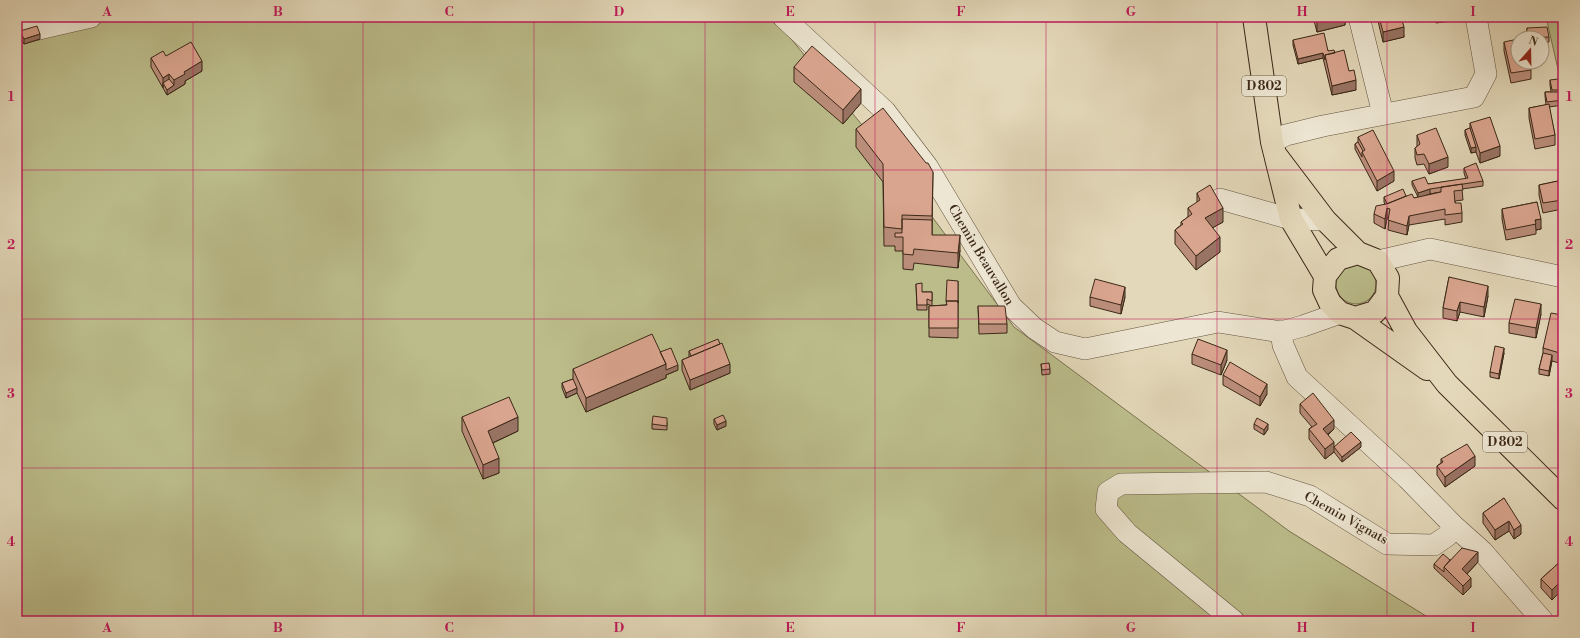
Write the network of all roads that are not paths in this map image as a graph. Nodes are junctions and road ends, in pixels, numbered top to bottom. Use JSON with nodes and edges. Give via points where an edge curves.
{"nodes":[{"id":1,"x":91,"y":17,"type":"edge"},
{"id":2,"x":783,"y":17,"type":"edge"},
{"id":3,"x":1254,"y":17,"type":"edge"},
{"id":4,"x":1359,"y":17,"type":"edge"},
{"id":5,"x":1476,"y":17,"type":"edge"},
{"id":6,"x":17,"y":34,"type":"edge"},
{"id":7,"x":1382,"y":114,"type":"junction"},
{"id":8,"x":1274,"y":148,"type":"junction"},
{"id":9,"x":1220,"y":199,"type":"edge"},
{"id":10,"x":1291,"y":219,"type":"junction"},
{"id":11,"x":1325,"y":220,"type":"junction"},
{"id":12,"x":1358,"y":253,"type":"junction"},
{"id":13,"x":1563,"y":277,"type":"edge"},
{"id":14,"x":1385,"y":278,"type":"junction"},
{"id":15,"x":1325,"y":283,"type":"junction"},
{"id":16,"x":1347,"y":316,"type":"junction"},
{"id":17,"x":1288,"y":330,"type":"junction"},
{"id":18,"x":1447,"y":384,"type":"junction"},
{"id":19,"x":1563,"y":499,"type":"edge"},
{"id":20,"x":1454,"y":526,"type":"junction"},
{"id":21,"x":1234,"y":621,"type":"edge"},
{"id":22,"x":1543,"y":621,"type":"edge"}],
"edges":[{"from":1,"to":6,"type":"street"},
{"from":2,"to":17,"type":"street","name":"Chemin Beauvallon","via":[[885,111],[928,166],[1011,306],[1034,328],[1055,342],[1085,349],[1218,322]]},
{"from":3,"to":8,"type":"main road","number":"D 802"},
{"from":4,"to":7,"type":"street"},
{"from":5,"to":7,"type":"street","via":[[1486,74],[1474,97]]},
{"from":7,"to":8,"type":"street","via":[[1286,135]]},
{"from":8,"to":10,"type":"main road","number":"D 802"},
{"from":8,"to":11,"type":"main road","number":"D 802"},
{"from":9,"to":10,"type":"street"},
{"from":10,"to":11,"type":"street"},
{"from":10,"to":15,"type":"main road","number":"D 802"},
{"from":11,"to":12,"type":"main road","number":"D 802"},
{"from":12,"to":14,"type":"main road"},
{"from":12,"to":15,"type":"main road","via":[[1338,259]]},
{"from":13,"to":14,"type":"street","via":[[1430,249]]},
{"from":14,"to":16,"type":"main road","via":[[1375,312]]},
{"from":14,"to":18,"type":"main road","number":"D 802","via":[[1406,331]]},
{"from":15,"to":16,"type":"main road","via":[[1330,303]]},
{"from":15,"to":17,"type":"street","via":[[1311,312]]},
{"from":16,"to":17,"type":"street","name":"Chemin Beauvallon"},
{"from":16,"to":18,"type":"main road","number":"D 802"},
{"from":17,"to":20,"type":"street","via":[[1283,345],[1297,377],[1407,478]]},
{"from":18,"to":19,"type":"main road","number":"D 802"},
{"from":20,"to":21,"type":"street","name":"Chemin Vignats","via":[[1447,536],[1434,544],[1387,544],[1310,496],[1266,482],[1120,484],[1108,492],[1106,509],[1127,533]]},
{"from":20,"to":22,"type":"street","via":[[1482,551]]}]}
